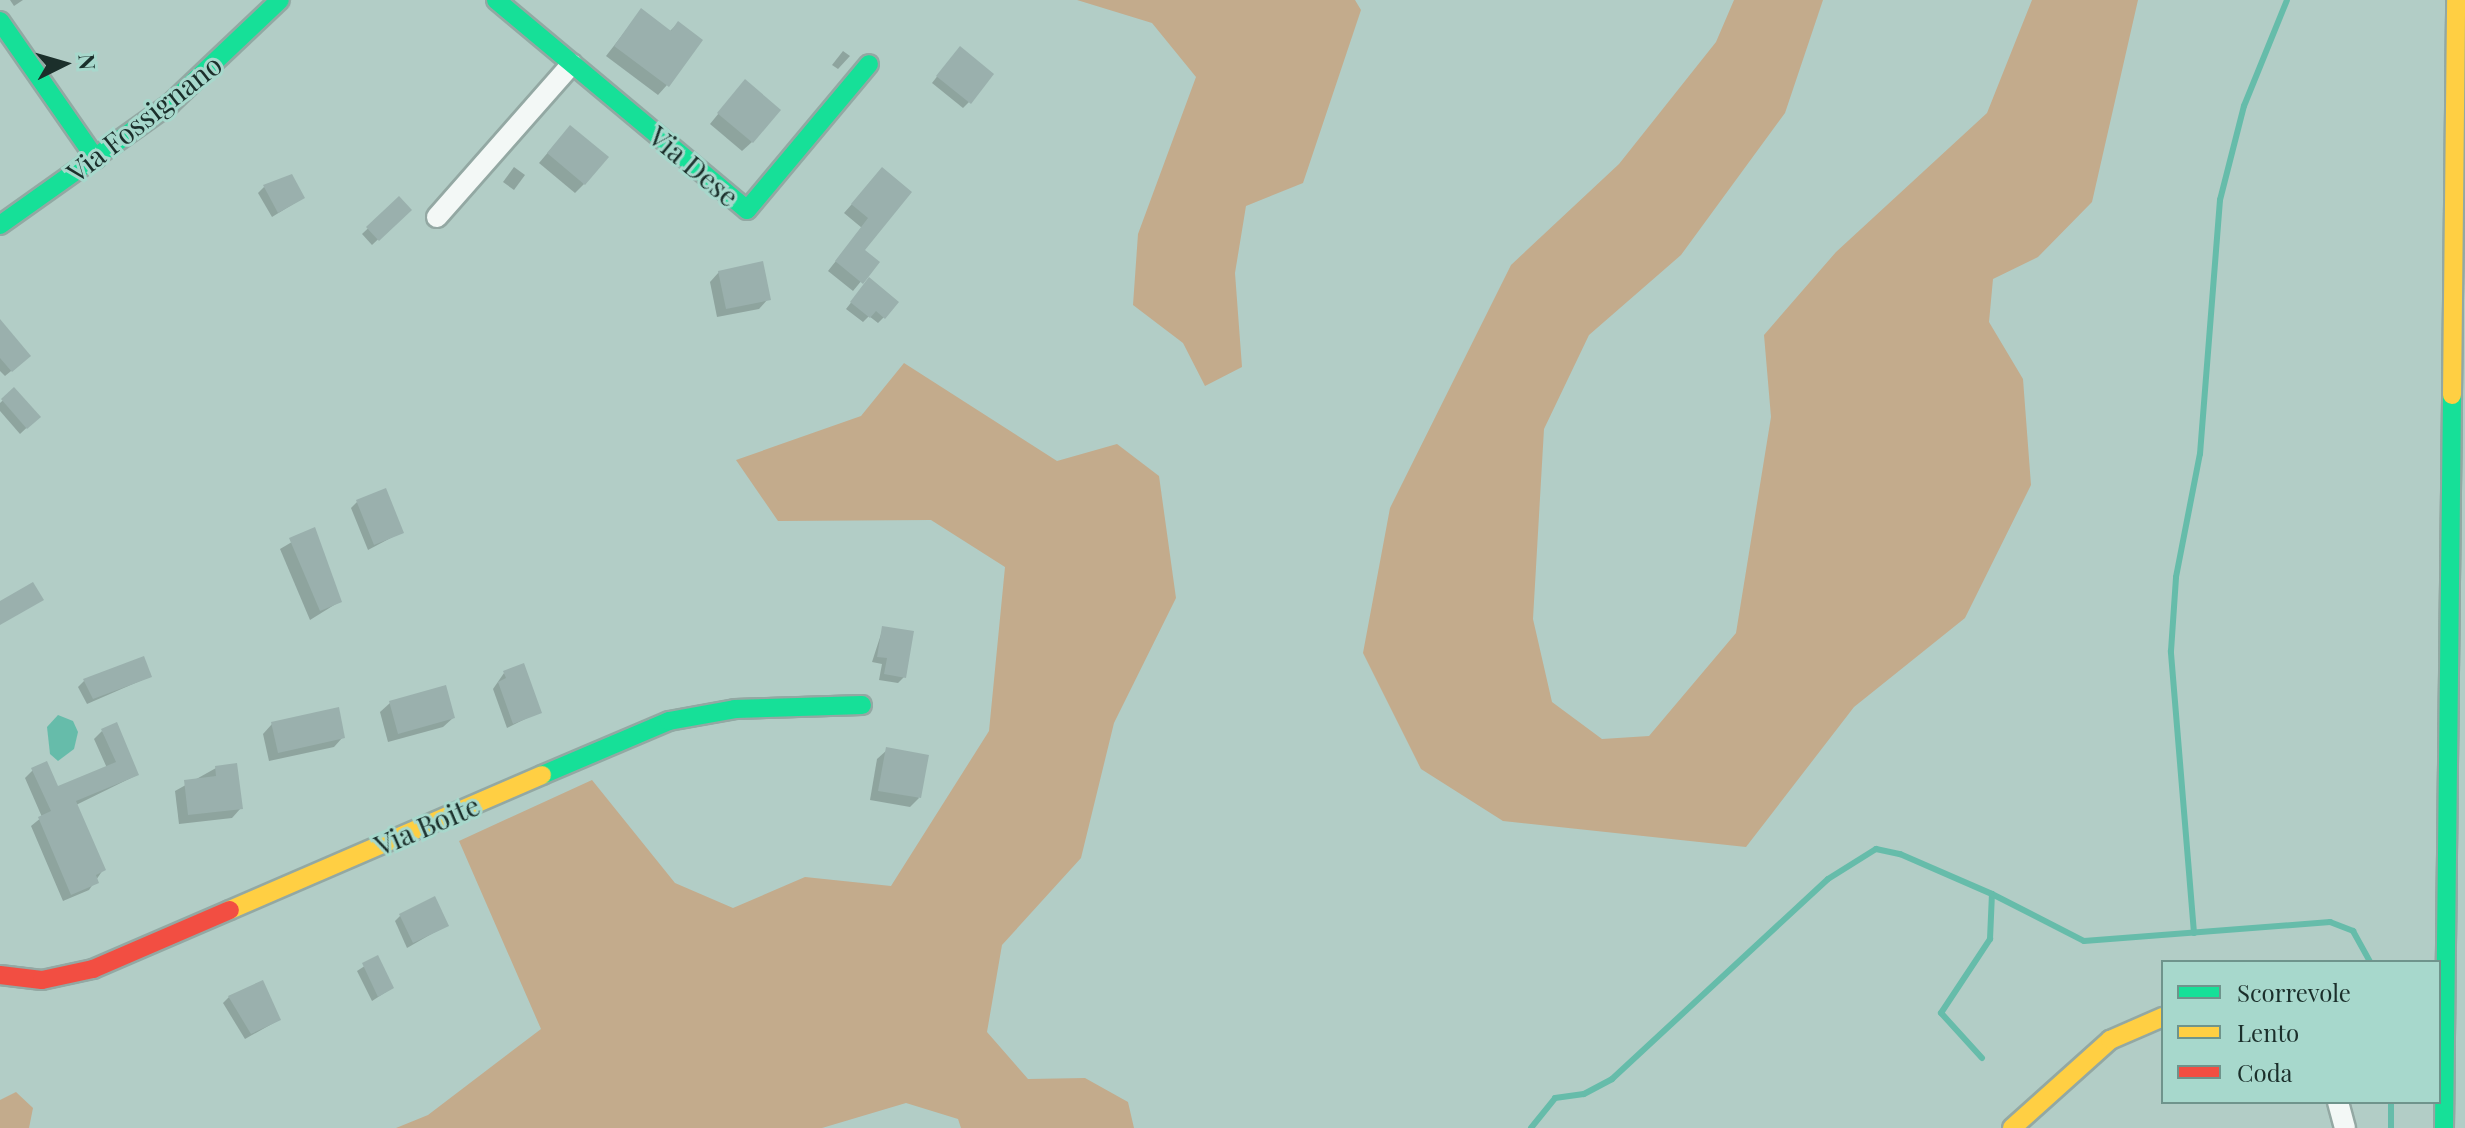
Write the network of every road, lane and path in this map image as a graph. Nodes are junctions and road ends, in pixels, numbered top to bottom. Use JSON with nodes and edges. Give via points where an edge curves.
{"nodes":[{"id":1,"x":280,"y":0,"type":"edge"},
{"id":2,"x":496,"y":0,"type":"edge"},
{"id":3,"x":2459,"y":3,"type":"edge"},
{"id":4,"x":0,"y":21,"type":"edge"},
{"id":5,"x":572,"y":64,"type":"junction"},
{"id":6,"x":869,"y":64,"type":"dead end"},
{"id":7,"x":96,"y":159,"type":"junction"},
{"id":8,"x":437,"y":217,"type":"dead end"},
{"id":9,"x":0,"y":225,"type":"edge"},
{"id":10,"x":862,"y":705,"type":"dead end"},
{"id":11,"x":2456,"y":825,"type":"edge"},
{"id":12,"x":0,"y":975,"type":"edge"},
{"id":13,"x":2161,"y":1018,"type":"edge"},
{"id":14,"x":2339,"y":1104,"type":"edge"},
{"id":15,"x":2012,"y":1128,"type":"edge"},
{"id":16,"x":2345,"y":1128,"type":"edge"},
{"id":17,"x":2444,"y":1128,"type":"edge"}],
"edges":[{"from":1,"to":7,"type":"street","name":"Via Fossignano","via":[[189,88]]},
{"from":2,"to":5,"type":"street","name":"Via Dese"},
{"from":3,"to":11,"type":"street"},
{"from":4,"to":7,"type":"street"},
{"from":5,"to":6,"type":"street","name":"Via Dese","via":[[747,210]]},
{"from":5,"to":8,"type":"street"},
{"from":7,"to":9,"type":"street","name":"Via Fossignano"},
{"from":10,"to":12,"type":"street","name":"Via Boite","via":[[722,710],[669,721],[93,969],[42,980]]},
{"from":11,"to":17,"type":"street"},
{"from":13,"to":15,"type":"street","via":[[2110,1040]]},
{"from":14,"to":16,"type":"street"}]}
